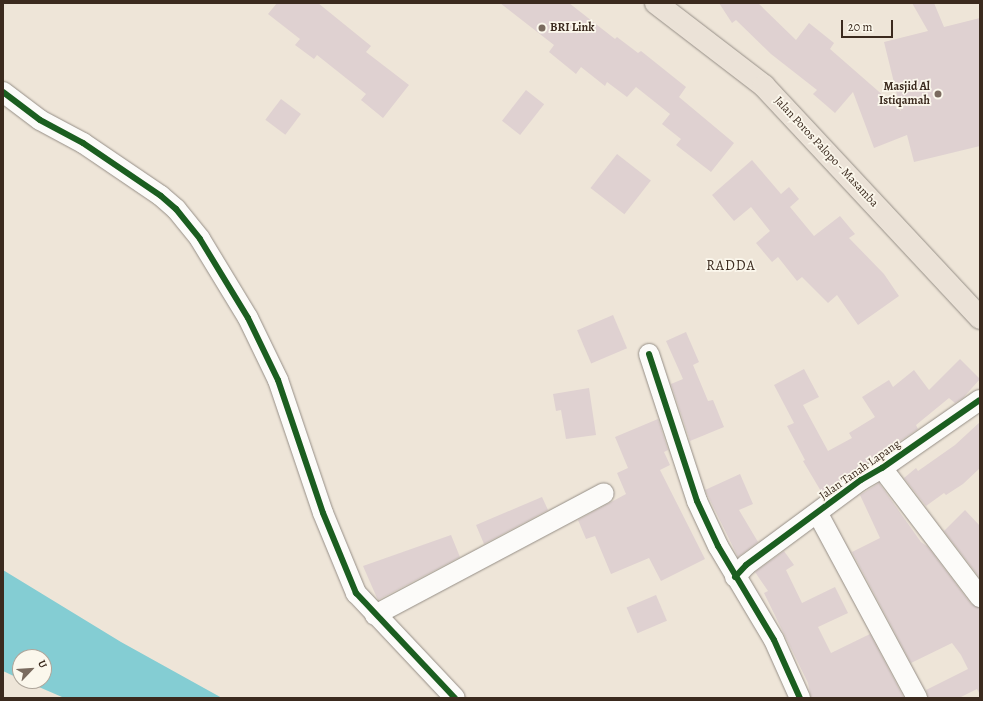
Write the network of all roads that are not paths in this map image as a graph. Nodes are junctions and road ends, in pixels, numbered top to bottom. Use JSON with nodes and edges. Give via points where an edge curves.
{"nodes":[{"id":1,"x":656,"y":3,"type":"edge"},
{"id":2,"x":3,"y":92,"type":"edge"},
{"id":3,"x":980,"y":318,"type":"edge"},
{"id":4,"x":649,"y":354,"type":"dead end"},
{"id":5,"x":980,"y":400,"type":"edge"},
{"id":6,"x":882,"y":468,"type":"junction"},
{"id":7,"x":604,"y":493,"type":"dead end"},
{"id":8,"x":818,"y":514,"type":"junction"},
{"id":9,"x":736,"y":577,"type":"junction"},
{"id":10,"x":980,"y":597,"type":"edge"},
{"id":11,"x":375,"y":615,"type":"junction"},
{"id":12,"x":455,"y":698,"type":"edge"},
{"id":13,"x":800,"y":698,"type":"edge"},
{"id":14,"x":917,"y":698,"type":"edge"}],
"edges":[{"from":1,"to":3,"type":"highway","name":"Jalan Poros Palopo - Masamba","via":[[764,86]]},
{"from":2,"to":11,"type":"street","via":[[40,120],[83,143],[161,196],[176,209],[200,239],[262,344],[278,380],[322,513],[345,571],[356,593]]},
{"from":4,"to":9,"type":"street","via":[[697,501]]},
{"from":5,"to":6,"type":"street","name":"Jalan Tanah Lapang"},
{"from":6,"to":8,"type":"street","name":"Jalan Tanah Lapang","via":[[861,480]]},
{"from":6,"to":10,"type":"street"},
{"from":7,"to":11,"type":"street"},
{"from":8,"to":9,"type":"street","name":"Jalan Tanah Lapang","via":[[746,565]]},
{"from":8,"to":14,"type":"street"},
{"from":9,"to":13,"type":"street","via":[[774,640]]},
{"from":11,"to":12,"type":"street"}]}
